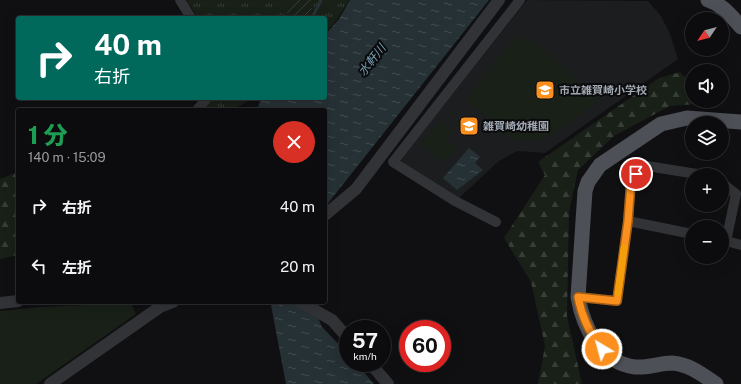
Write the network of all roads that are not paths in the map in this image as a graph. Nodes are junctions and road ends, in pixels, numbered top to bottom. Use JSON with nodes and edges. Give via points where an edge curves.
{"nodes":[{"id":1,"x":180,"y":0,"type":"edge"},
{"id":2,"x":499,"y":0,"type":"edge"},
{"id":3,"x":520,"y":0,"type":"edge"},
{"id":4,"x":708,"y":0,"type":"edge"},
{"id":5,"x":514,"y":11,"type":"junction"},
{"id":6,"x":190,"y":16,"type":"edge"},
{"id":7,"x":741,"y":28,"type":"edge"},
{"id":8,"x":205,"y":100,"type":"edge"},
{"id":9,"x":199,"y":108,"type":"edge"},
{"id":10,"x":741,"y":122,"type":"edge"},
{"id":11,"x":685,"y":172,"type":"edge"},
{"id":12,"x":729,"y":188,"type":"edge"},
{"id":13,"x":739,"y":195,"type":"edge"},
{"id":14,"x":327,"y":213,"type":"edge"},
{"id":15,"x":628,"y":221,"type":"junction"},
{"id":16,"x":496,"y":222,"type":"dead end"},
{"id":17,"x":729,"y":226,"type":"edge"},
{"id":18,"x":685,"y":233,"type":"edge"},
{"id":19,"x":729,"y":242,"type":"edge"},
{"id":20,"x":741,"y":245,"type":"edge"},
{"id":21,"x":578,"y":297,"type":"junction"},
{"id":22,"x":16,"y":301,"type":"edge"},
{"id":23,"x":0,"y":303,"type":"edge"},
{"id":24,"x":168,"y":304,"type":"edge"},
{"id":25,"x":304,"y":304,"type":"edge"},
{"id":26,"x":339,"y":328,"type":"edge"},
{"id":27,"x":378,"y":372,"type":"edge"},
{"id":28,"x":50,"y":384,"type":"edge"},
{"id":29,"x":388,"y":384,"type":"edge"},
{"id":30,"x":716,"y":384,"type":"edge"}],
"edges":[{"from":1,"to":6,"type":"street"},
{"from":2,"to":5,"type":"street"},
{"from":2,"to":14,"type":"street","via":[[356,189]]},
{"from":3,"to":5,"type":"street"},
{"from":4,"to":7,"type":"main road","via":[[717,3],[728,12]]},
{"from":5,"to":16,"type":"street","via":[[393,162],[455,201]]},
{"from":8,"to":9,"type":"street"},
{"from":10,"to":21,"type":"main road","via":[[699,118],[661,124],[600,165],[585,191]]},
{"from":11,"to":15,"type":"street","via":[[641,165],[631,182]]},
{"from":12,"to":13,"type":"street"},
{"from":13,"to":17,"type":"street"},
{"from":15,"to":18,"type":"street"},
{"from":15,"to":21,"type":"street","via":[[617,301]]},
{"from":19,"to":20,"type":"street"},
{"from":21,"to":30,"type":"main road","via":[[581,312],[592,336],[602,349],[614,358],[635,367],[671,363],[684,366]]},
{"from":22,"to":23,"type":"street"},
{"from":24,"to":28,"type":"street"},
{"from":25,"to":26,"type":"street","via":[[332,320]]},
{"from":27,"to":29,"type":"street"}]}
